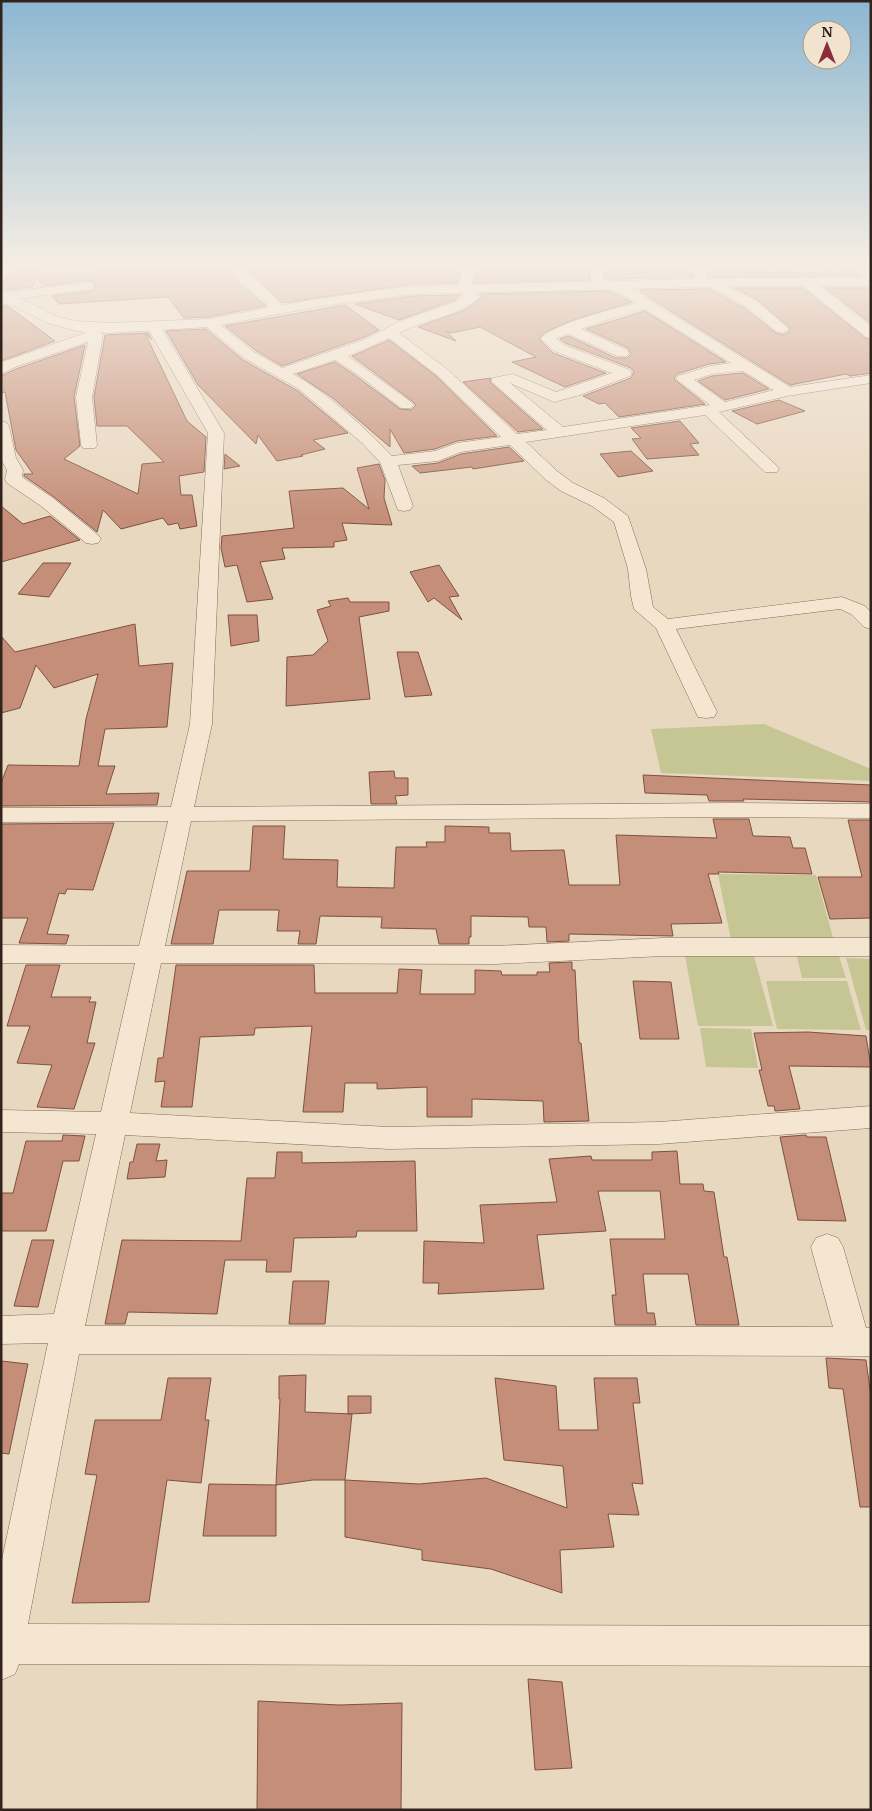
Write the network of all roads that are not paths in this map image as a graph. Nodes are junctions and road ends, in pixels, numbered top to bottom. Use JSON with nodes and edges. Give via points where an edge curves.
{"nodes":[{"id":1,"x":46,"y":349,"type":"edge"},
{"id":2,"x":88,"y":349,"type":"edge"},
{"id":3,"x":167,"y":349,"type":"edge"},
{"id":4,"x":241,"y":349,"type":"edge"},
{"id":5,"x":352,"y":349,"type":"edge"},
{"id":6,"x":413,"y":349,"type":"edge"},
{"id":7,"x":560,"y":349,"type":"edge"},
{"id":8,"x":612,"y":349,"type":"edge"},
{"id":9,"x":717,"y":349,"type":"edge"},
{"id":10,"x":622,"y":353,"type":"dead end"},
{"id":11,"x":337,"y":355,"type":"junction"},
{"id":12,"x":745,"y":366,"type":"junction"},
{"id":13,"x":1,"y":370,"type":"edge"},
{"id":14,"x":280,"y":373,"type":"junction"},
{"id":15,"x":871,"y":379,"type":"edge"},
{"id":16,"x":787,"y":392,"type":"junction"},
{"id":17,"x":406,"y":405,"type":"dead end"},
{"id":18,"x":716,"y":409,"type":"junction"},
{"id":19,"x":1,"y":426,"type":"edge"},
{"id":20,"x":559,"y":432,"type":"junction"},
{"id":21,"x":515,"y":439,"type":"junction"},
{"id":22,"x":88,"y":445,"type":"dead end"},
{"id":23,"x":388,"y":461,"type":"junction"},
{"id":24,"x":771,"y":469,"type":"dead end"},
{"id":25,"x":8,"y":477,"type":"edge"},
{"id":26,"x":404,"y":506,"type":"dead end"},
{"id":27,"x":92,"y":539,"type":"dead end"},
{"id":28,"x":871,"y":623,"type":"edge"},
{"id":29,"x":664,"y":625,"type":"junction"},
{"id":30,"x":706,"y":712,"type":"dead end"},
{"id":31,"x":871,"y":811,"type":"edge"},
{"id":32,"x":181,"y":814,"type":"junction"},
{"id":33,"x":1,"y":816,"type":"edge"},
{"id":34,"x":871,"y":947,"type":"edge"},
{"id":35,"x":1,"y":954,"type":"edge"},
{"id":36,"x":151,"y":956,"type":"junction"},
{"id":37,"x":871,"y":1117,"type":"edge"},
{"id":38,"x":1,"y":1121,"type":"edge"},
{"id":39,"x":114,"y":1123,"type":"junction"},
{"id":40,"x":827,"y":1247,"type":"dead end"},
{"id":41,"x":1,"y":1330,"type":"edge"},
{"id":42,"x":67,"y":1334,"type":"junction"},
{"id":43,"x":862,"y":1342,"type":"edge"},
{"id":44,"x":5,"y":1637,"type":"edge"},
{"id":45,"x":871,"y":1646,"type":"edge"}],
"edges":[{"from":1,"to":13,"type":"street"},
{"from":2,"to":22,"type":"street","via":[[84,397]]},
{"from":3,"to":32,"type":"street","via":[[216,433],[201,724]]},
{"from":4,"to":14,"type":"street"},
{"from":5,"to":11,"type":"street"},
{"from":6,"to":21,"type":"street"},
{"from":7,"to":20,"type":"street","via":[[625,373],[554,397],[513,378],[498,381]]},
{"from":8,"to":10,"type":"street"},
{"from":9,"to":12,"type":"street"},
{"from":11,"to":14,"type":"street"},
{"from":11,"to":17,"type":"street"},
{"from":12,"to":16,"type":"street"},
{"from":12,"to":18,"type":"street","via":[[710,370],[683,379]]},
{"from":14,"to":23,"type":"street","via":[[304,386]]},
{"from":15,"to":16,"type":"street"},
{"from":16,"to":18,"type":"street"},
{"from":18,"to":20,"type":"street"},
{"from":18,"to":24,"type":"street"},
{"from":19,"to":25,"type":"street","via":[[8,458],[15,470]]},
{"from":20,"to":21,"type":"street"},
{"from":21,"to":23,"type":"street","via":[[457,448],[438,456]]},
{"from":21,"to":29,"type":"street","via":[[559,481],[598,502],[622,520],[637,569],[644,609]]},
{"from":23,"to":26,"type":"street"},
{"from":25,"to":27,"type":"street","via":[[47,502]]},
{"from":28,"to":29,"type":"street","via":[[858,610],[842,603]]},
{"from":29,"to":30,"type":"street"},
{"from":31,"to":32,"type":"street"},
{"from":32,"to":33,"type":"street"},
{"from":32,"to":36,"type":"street"},
{"from":34,"to":36,"type":"street","via":[[663,947],[486,955]]},
{"from":35,"to":36,"type":"street"},
{"from":36,"to":39,"type":"street"},
{"from":37,"to":39,"type":"street","via":[[659,1133],[389,1138]]},
{"from":38,"to":39,"type":"street"},
{"from":39,"to":42,"type":"street"},
{"from":40,"to":43,"type":"street"},
{"from":41,"to":42,"type":"street"},
{"from":42,"to":43,"type":"street"},
{"from":42,"to":44,"type":"street"},
{"from":44,"to":45,"type":"street"}]}
